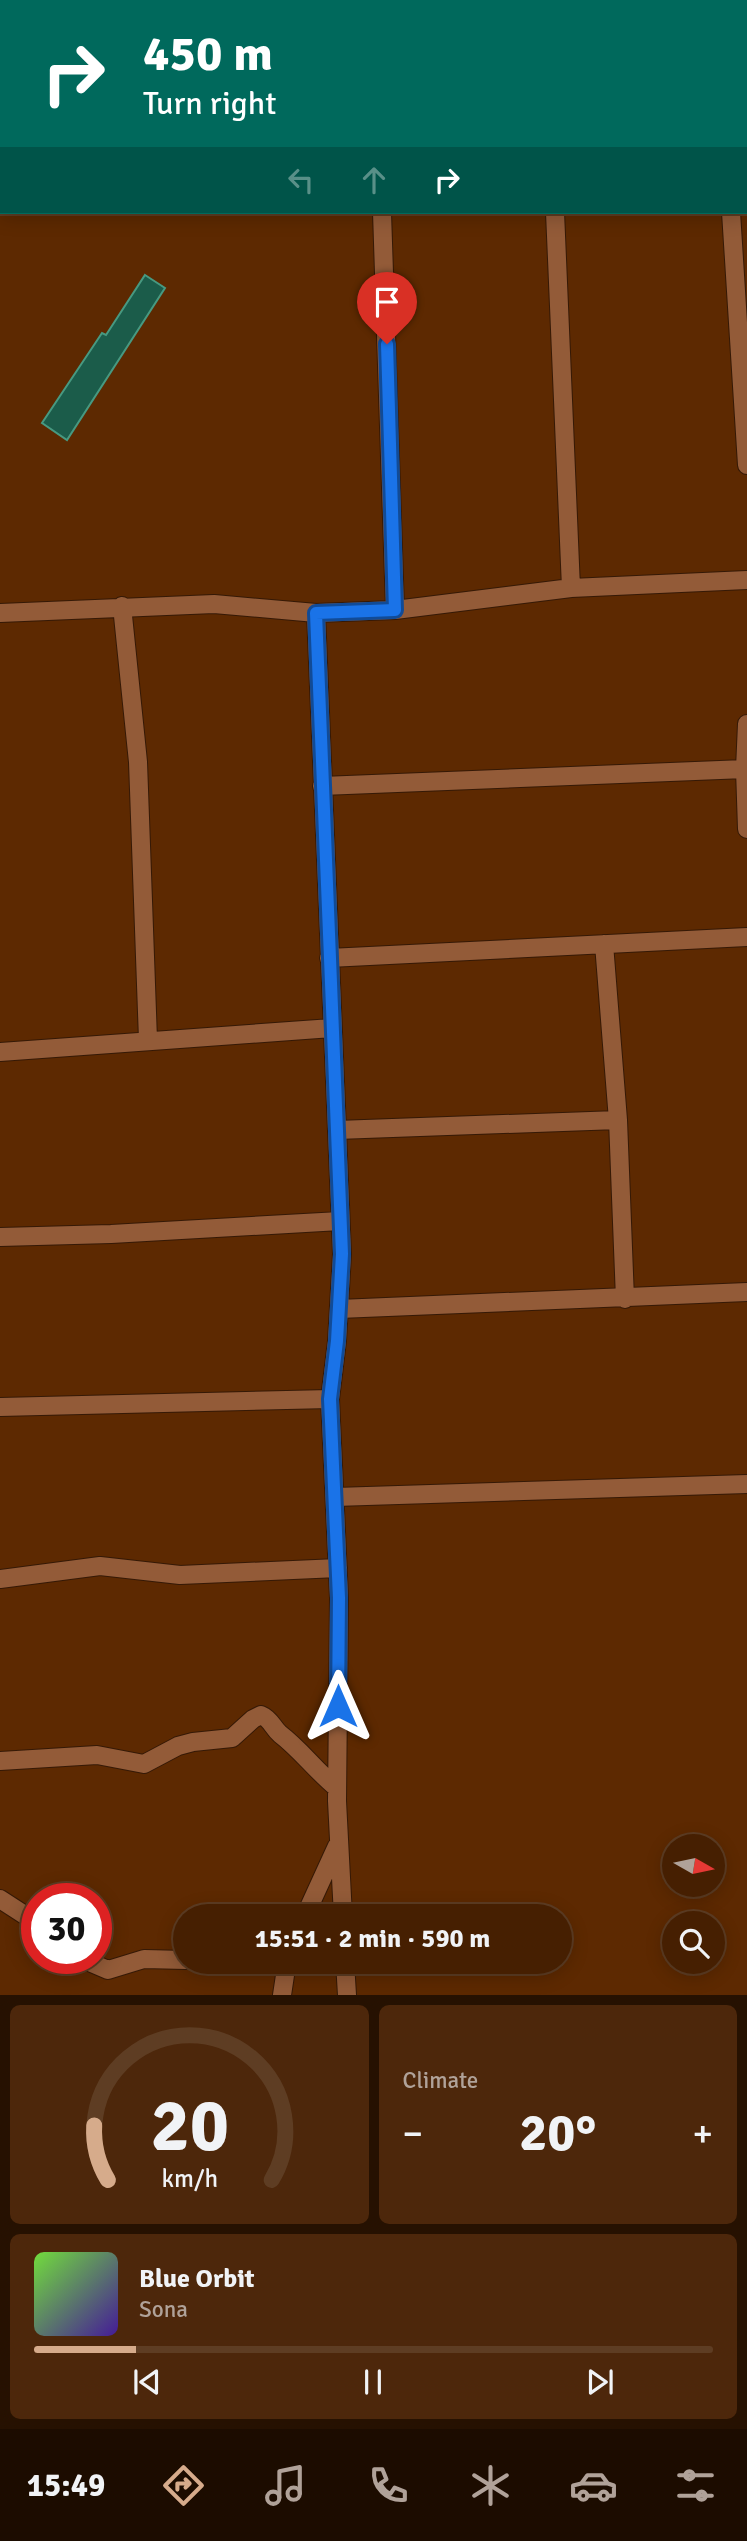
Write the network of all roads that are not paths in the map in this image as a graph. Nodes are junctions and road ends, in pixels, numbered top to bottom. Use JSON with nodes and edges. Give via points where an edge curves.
{"nodes":[{"id":1,"x":383,"y":214,"type":"edge"},
{"id":2,"x":555,"y":214,"type":"edge"},
{"id":3,"x":731,"y":214,"type":"edge"},
{"id":4,"x":746,"y":406,"type":"edge"},
{"id":5,"x":747,"y":465,"type":"edge"},
{"id":6,"x":747,"y":580,"type":"edge"},
{"id":7,"x":571,"y":588,"type":"junction"},
{"id":8,"x":122,"y":606,"type":"junction"},
{"id":9,"x":395,"y":610,"type":"junction"},
{"id":10,"x":0,"y":613,"type":"edge"},
{"id":11,"x":316,"y":613,"type":"junction"},
{"id":12,"x":747,"y":724,"type":"edge"},
{"id":13,"x":745,"y":769,"type":"junction"},
{"id":14,"x":322,"y":786,"type":"junction"},
{"id":15,"x":747,"y":829,"type":"edge"},
{"id":16,"x":747,"y":937,"type":"edge"},
{"id":17,"x":604,"y":944,"type":"junction"},
{"id":18,"x":329,"y":958,"type":"junction"},
{"id":19,"x":332,"y":1028,"type":"junction"},
{"id":20,"x":148,"y":1040,"type":"junction"},
{"id":21,"x":0,"y":1052,"type":"edge"},
{"id":22,"x":618,"y":1120,"type":"junction"},
{"id":23,"x":337,"y":1130,"type":"junction"},
{"id":24,"x":340,"y":1221,"type":"junction"},
{"id":25,"x":0,"y":1237,"type":"edge"},
{"id":26,"x":747,"y":1292,"type":"edge"},
{"id":27,"x":625,"y":1299,"type":"junction"},
{"id":28,"x":339,"y":1309,"type":"junction"},
{"id":29,"x":330,"y":1399,"type":"junction"},
{"id":30,"x":0,"y":1407,"type":"edge"},
{"id":31,"x":747,"y":1484,"type":"edge"},
{"id":32,"x":335,"y":1497,"type":"junction"},
{"id":33,"x":338,"y":1568,"type":"junction"},
{"id":34,"x":0,"y":1579,"type":"edge"},
{"id":35,"x":0,"y":1760,"type":"edge"},
{"id":36,"x":337,"y":1788,"type":"junction"},
{"id":37,"x":339,"y":1842,"type":"junction"},
{"id":38,"x":0,"y":1899,"type":"edge"},
{"id":39,"x":311,"y":1904,"type":"edge"},
{"id":40,"x":342,"y":1904,"type":"edge"},
{"id":41,"x":21,"y":1913,"type":"edge"},
{"id":42,"x":173,"y":1960,"type":"edge"},
{"id":43,"x":112,"y":1969,"type":"edge"},
{"id":44,"x":285,"y":1974,"type":"edge"},
{"id":45,"x":346,"y":1974,"type":"edge"},
{"id":46,"x":282,"y":1995,"type":"edge"},
{"id":47,"x":347,"y":1995,"type":"edge"}],
"edges":[{"from":1,"to":9,"type":"street"},
{"from":2,"to":7,"type":"street"},
{"from":3,"to":4,"type":"street"},
{"from":4,"to":5,"type":"street"},
{"from":6,"to":7,"type":"street"},
{"from":7,"to":9,"type":"street"},
{"from":8,"to":10,"type":"street"},
{"from":8,"to":11,"type":"street","via":[[214,604]]},
{"from":8,"to":20,"type":"street","via":[[138,762]]},
{"from":9,"to":11,"type":"street"},
{"from":11,"to":14,"type":"street"},
{"from":12,"to":13,"type":"street"},
{"from":13,"to":14,"type":"street"},
{"from":13,"to":15,"type":"street"},
{"from":14,"to":18,"type":"street"},
{"from":16,"to":17,"type":"street"},
{"from":17,"to":18,"type":"street"},
{"from":17,"to":22,"type":"street"},
{"from":18,"to":19,"type":"street"},
{"from":19,"to":20,"type":"street"},
{"from":19,"to":23,"type":"street"},
{"from":20,"to":21,"type":"street"},
{"from":22,"to":23,"type":"street"},
{"from":22,"to":27,"type":"street"},
{"from":23,"to":24,"type":"street"},
{"from":24,"to":25,"type":"street"},
{"from":24,"to":28,"type":"street"},
{"from":26,"to":27,"type":"street"},
{"from":27,"to":28,"type":"street"},
{"from":28,"to":29,"type":"street"},
{"from":29,"to":30,"type":"street"},
{"from":29,"to":32,"type":"street"},
{"from":31,"to":32,"type":"street"},
{"from":32,"to":33,"type":"street"},
{"from":33,"to":34,"type":"street","via":[[180,1575],[100,1566]]},
{"from":33,"to":36,"type":"street"},
{"from":35,"to":36,"type":"street","via":[[97,1755],[144,1764],[177,1746],[232,1738],[261,1715]]},
{"from":36,"to":37,"type":"street"},
{"from":37,"to":39,"type":"street"},
{"from":37,"to":40,"type":"street"},
{"from":38,"to":41,"type":"street"},
{"from":42,"to":43,"type":"street","via":[[144,1959]]},
{"from":44,"to":46,"type":"street"},
{"from":45,"to":47,"type":"street"}]}
